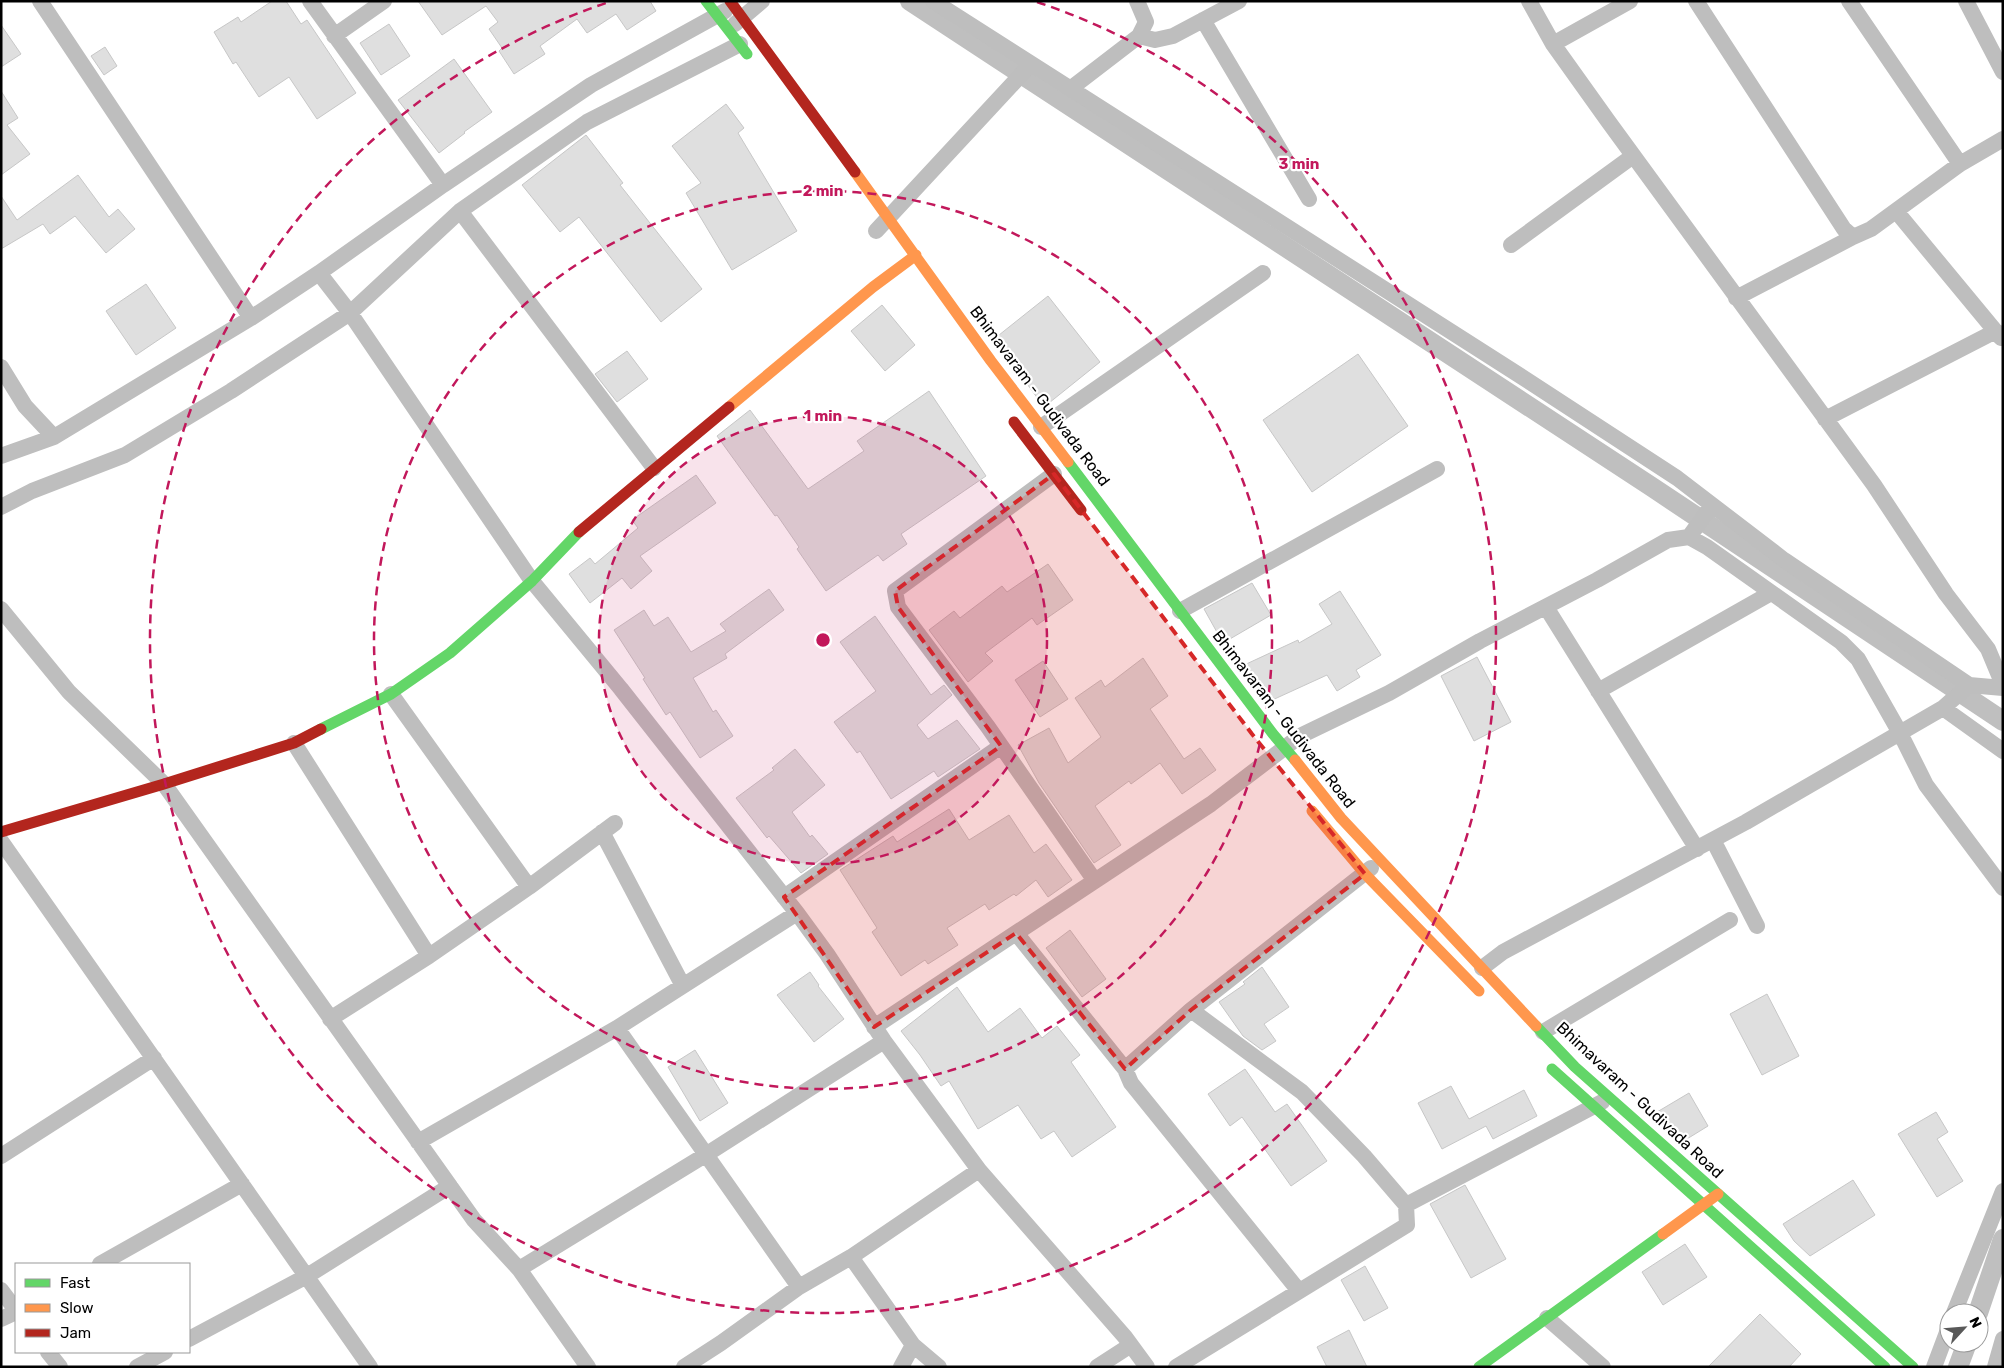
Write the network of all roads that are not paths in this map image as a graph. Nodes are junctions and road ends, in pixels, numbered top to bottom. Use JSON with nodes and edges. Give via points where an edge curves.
{"nodes":[{"id":1,"x":40,"y":1,"type":"edge"},
{"id":2,"x":310,"y":1,"type":"edge"},
{"id":3,"x":384,"y":1,"type":"edge"},
{"id":4,"x":706,"y":1,"type":"edge"},
{"id":5,"x":762,"y":1,"type":"edge"},
{"id":6,"x":933,"y":1,"type":"edge"},
{"id":7,"x":1137,"y":1,"type":"edge"},
{"id":8,"x":1239,"y":1,"type":"edge"},
{"id":9,"x":1529,"y":1,"type":"edge"},
{"id":10,"x":1630,"y":1,"type":"edge"},
{"id":11,"x":1696,"y":1,"type":"edge"},
{"id":12,"x":1849,"y":1,"type":"edge"},
{"id":13,"x":1966,"y":1,"type":"edge"},
{"id":14,"x":736,"y":8,"type":"edge"},
{"id":15,"x":717,"y":15,"type":"junction"},
{"id":16,"x":1204,"y":20,"type":"junction"},
{"id":17,"x":728,"y":29,"type":"junction"},
{"id":18,"x":334,"y":36,"type":"junction"},
{"id":19,"x":1139,"y":36,"type":"junction"},
{"id":20,"x":740,"y":44,"type":"junction"},
{"id":21,"x":1553,"y":44,"type":"junction"},
{"id":22,"x":751,"y":60,"type":"dead end"},
{"id":23,"x":1030,"y":64,"type":"junction"},
{"id":24,"x":2003,"y":72,"type":"edge"},
{"id":25,"x":1070,"y":89,"type":"junction"},
{"id":26,"x":2003,"y":139,"type":"edge"},
{"id":27,"x":1633,"y":156,"type":"junction"},
{"id":28,"x":1960,"y":164,"type":"junction"},
{"id":29,"x":442,"y":185,"type":"junction"},
{"id":30,"x":1308,"y":199,"type":"dead end"},
{"id":31,"x":1896,"y":210,"type":"junction"},
{"id":32,"x":460,"y":211,"type":"junction"},
{"id":33,"x":889,"y":218,"type":"junction"},
{"id":34,"x":876,"y":231,"type":"dead end"},
{"id":35,"x":1853,"y":237,"type":"junction"},
{"id":36,"x":1510,"y":245,"type":"dead end"},
{"id":37,"x":916,"y":255,"type":"junction"},
{"id":38,"x":898,"y":262,"type":"junction"},
{"id":39,"x":1263,"y":273,"type":"dead end"},
{"id":40,"x":320,"y":274,"type":"junction"},
{"id":41,"x":909,"y":277,"type":"dead end"},
{"id":42,"x":1736,"y":298,"type":"junction"},
{"id":43,"x":350,"y":313,"type":"junction"},
{"id":44,"x":251,"y":318,"type":"junction"},
{"id":45,"x":1999,"y":335,"type":"edge"},
{"id":46,"x":1,"y":367,"type":"edge"},
{"id":47,"x":1006,"y":411,"type":"dead end"},
{"id":48,"x":1825,"y":418,"type":"junction"},
{"id":49,"x":1041,"y":427,"type":"junction"},
{"id":50,"x":54,"y":437,"type":"junction"},
{"id":51,"x":1,"y":456,"type":"edge"},
{"id":52,"x":654,"y":468,"type":"junction"},
{"id":53,"x":1437,"y":469,"type":"dead end"},
{"id":54,"x":1054,"y":474,"type":"junction"},
{"id":55,"x":1712,"y":505,"type":"junction"},
{"id":56,"x":1,"y":507,"type":"edge"},
{"id":57,"x":1090,"y":521,"type":"dead end"},
{"id":58,"x":1690,"y":537,"type":"junction"},
{"id":59,"x":532,"y":581,"type":"junction"},
{"id":60,"x":1771,"y":593,"type":"junction"},
{"id":61,"x":1546,"y":607,"type":"junction"},
{"id":62,"x":1,"y":609,"type":"edge"},
{"id":63,"x":1180,"y":611,"type":"junction"},
{"id":64,"x":1969,"y":685,"type":"junction"},
{"id":65,"x":2003,"y":686,"type":"edge"},
{"id":66,"x":1598,"y":691,"type":"junction"},
{"id":67,"x":391,"y":694,"type":"junction"},
{"id":68,"x":1943,"y":708,"type":"junction"},
{"id":69,"x":1900,"y":733,"type":"junction"},
{"id":70,"x":294,"y":744,"type":"junction"},
{"id":71,"x":1001,"y":746,"type":"junction"},
{"id":72,"x":1285,"y":747,"type":"junction"},
{"id":73,"x":2003,"y":751,"type":"edge"},
{"id":74,"x":164,"y":784,"type":"junction"},
{"id":75,"x":1305,"y":801,"type":"dead end"},
{"id":76,"x":1,"y":832,"type":"edge"},
{"id":77,"x":1713,"y":840,"type":"junction"},
{"id":78,"x":1,"y":841,"type":"edge"},
{"id":79,"x":1697,"y":848,"type":"junction"},
{"id":80,"x":1380,"y":860,"type":"junction"},
{"id":81,"x":1365,"y":874,"type":"junction"},
{"id":82,"x":1095,"y":881,"type":"junction"},
{"id":83,"x":529,"y":887,"type":"junction"},
{"id":84,"x":2003,"y":888,"type":"edge"},
{"id":85,"x":784,"y":897,"type":"junction"},
{"id":86,"x":797,"y":913,"type":"junction"},
{"id":87,"x":1730,"y":920,"type":"dead end"},
{"id":88,"x":1757,"y":926,"type":"dead end"},
{"id":89,"x":1016,"y":933,"type":"junction"},
{"id":90,"x":429,"y":956,"type":"junction"},
{"id":91,"x":1482,"y":968,"type":"junction"},
{"id":92,"x":683,"y":986,"type":"junction"},
{"id":93,"x":1490,"y":1002,"type":"dead end"},
{"id":94,"x":1191,"y":1010,"type":"junction"},
{"id":95,"x":330,"y":1019,"type":"junction"},
{"id":96,"x":874,"y":1027,"type":"junction"},
{"id":97,"x":617,"y":1028,"type":"junction"},
{"id":98,"x":1543,"y":1032,"type":"junction"},
{"id":99,"x":884,"y":1041,"type":"junction"},
{"id":100,"x":154,"y":1058,"type":"junction"},
{"id":101,"x":1542,"y":1058,"type":"dead end"},
{"id":102,"x":1125,"y":1069,"type":"junction"},
{"id":103,"x":1610,"y":1097,"type":"junction"},
{"id":104,"x":1594,"y":1108,"type":"junction"},
{"id":105,"x":418,"y":1142,"type":"junction"},
{"id":106,"x":707,"y":1154,"type":"junction"},
{"id":107,"x":1,"y":1156,"type":"edge"},
{"id":108,"x":979,"y":1170,"type":"junction"},
{"id":109,"x":242,"y":1184,"type":"junction"},
{"id":110,"x":450,"y":1186,"type":"junction"},
{"id":111,"x":2003,"y":1191,"type":"edge"},
{"id":112,"x":1718,"y":1194,"type":"junction"},
{"id":113,"x":1406,"y":1205,"type":"junction"},
{"id":114,"x":1704,"y":1206,"type":"junction"},
{"id":115,"x":851,"y":1257,"type":"junction"},
{"id":116,"x":102,"y":1263,"type":"edge"},
{"id":117,"x":519,"y":1268,"type":"junction"},
{"id":118,"x":307,"y":1276,"type":"junction"},
{"id":119,"x":799,"y":1287,"type":"junction"},
{"id":120,"x":1,"y":1290,"type":"edge"},
{"id":121,"x":1299,"y":1291,"type":"junction"},
{"id":122,"x":1958,"y":1303,"type":"edge"},
{"id":123,"x":15,"y":1310,"type":"edge"},
{"id":124,"x":15,"y":1312,"type":"edge"},
{"id":125,"x":1547,"y":1318,"type":"junction"},
{"id":126,"x":1,"y":1319,"type":"edge"},
{"id":127,"x":190,"y":1338,"type":"edge"},
{"id":128,"x":2003,"y":1339,"type":"edge"},
{"id":129,"x":913,"y":1345,"type":"junction"},
{"id":130,"x":1130,"y":1345,"type":"junction"},
{"id":131,"x":49,"y":1353,"type":"edge"},
{"id":132,"x":163,"y":1353,"type":"edge"},
{"id":133,"x":1939,"y":1353,"type":"edge"},
{"id":134,"x":60,"y":1367,"type":"edge"},
{"id":135,"x":137,"y":1367,"type":"edge"},
{"id":136,"x":370,"y":1367,"type":"edge"},
{"id":137,"x":588,"y":1367,"type":"edge"},
{"id":138,"x":684,"y":1367,"type":"edge"},
{"id":139,"x":901,"y":1367,"type":"edge"},
{"id":140,"x":939,"y":1367,"type":"edge"},
{"id":141,"x":1097,"y":1367,"type":"edge"},
{"id":142,"x":1147,"y":1367,"type":"edge"},
{"id":143,"x":1176,"y":1367,"type":"edge"},
{"id":144,"x":1478,"y":1367,"type":"edge"},
{"id":145,"x":1603,"y":1367,"type":"edge"},
{"id":146,"x":1885,"y":1367,"type":"edge"},
{"id":147,"x":1913,"y":1367,"type":"edge"},
{"id":148,"x":1934,"y":1367,"type":"edge"},
{"id":149,"x":1995,"y":1367,"type":"edge"}],
"edges":[{"from":1,"to":44,"type":"street"},
{"from":2,"to":18,"type":"street"},
{"from":3,"to":18,"type":"street"},
{"from":4,"to":15,"type":"main road"},
{"from":5,"to":14,"type":"street"},
{"from":6,"to":23,"type":"street"},
{"from":7,"to":19,"type":"street","via":[[1146,22]]},
{"from":8,"to":16,"type":"street"},
{"from":9,"to":21,"type":"street"},
{"from":10,"to":21,"type":"street"},
{"from":11,"to":35,"type":"street","via":[[1844,229]]},
{"from":12,"to":28,"type":"street"},
{"from":13,"to":24,"type":"street"},
{"from":14,"to":15,"type":"street"},
{"from":14,"to":17,"type":"street"},
{"from":14,"to":33,"type":"main road","name":"Bhimavaram - Gudivada Road"},
{"from":15,"to":17,"type":"main road"},
{"from":15,"to":29,"type":"street","via":[[591,86]]},
{"from":16,"to":19,"type":"street","via":[[1165,38],[1155,40]]},
{"from":16,"to":30,"type":"street"},
{"from":17,"to":20,"type":"main road"},
{"from":18,"to":29,"type":"street"},
{"from":19,"to":25,"type":"street"},
{"from":20,"to":22,"type":"main road"},
{"from":20,"to":32,"type":"street","via":[[587,122]]},
{"from":21,"to":27,"type":"street"},
{"from":23,"to":25,"type":"street"},
{"from":23,"to":33,"type":"street"},
{"from":25,"to":55,"type":"street","via":[[1520,374],[1677,478]]},
{"from":26,"to":28,"type":"street"},
{"from":27,"to":36,"type":"street"},
{"from":27,"to":42,"type":"street"},
{"from":28,"to":31,"type":"street"},
{"from":29,"to":40,"type":"street"},
{"from":31,"to":35,"type":"street"},
{"from":31,"to":45,"type":"street"},
{"from":32,"to":43,"type":"street"},
{"from":32,"to":52,"type":"street"},
{"from":33,"to":34,"type":"street"},
{"from":33,"to":37,"type":"main road","name":"Bhimavaram - Gudivada Road"},
{"from":35,"to":42,"type":"street"},
{"from":37,"to":38,"type":"main road"},
{"from":37,"to":49,"type":"main road","name":"Bhimavaram - Gudivada Road"},
{"from":38,"to":41,"type":"main road"},
{"from":38,"to":52,"type":"main road"},
{"from":39,"to":49,"type":"street"},
{"from":40,"to":43,"type":"street"},
{"from":40,"to":44,"type":"street"},
{"from":42,"to":48,"type":"street"},
{"from":43,"to":56,"type":"street","via":[[231,391],[125,454],[32,491]]},
{"from":43,"to":59,"type":"street"},
{"from":44,"to":50,"type":"street"},
{"from":45,"to":48,"type":"street"},
{"from":46,"to":50,"type":"street","via":[[25,406]]},
{"from":47,"to":54,"type":"main road"},
{"from":48,"to":65,"type":"street","via":[[1946,594],[1988,649]]},
{"from":49,"to":63,"type":"main road","name":"Bhimavaram - Gudivada Road"},
{"from":50,"to":51,"type":"street"},
{"from":52,"to":59,"type":"main road","via":[[574,536]]},
{"from":53,"to":63,"type":"street"},
{"from":54,"to":57,"type":"main road"},
{"from":54,"to":71,"type":"street","via":[[895,591],[898,607]]},
{"from":55,"to":58,"type":"street"},
{"from":55,"to":64,"type":"street","via":[[1784,560]]},
{"from":58,"to":60,"type":"street"},
{"from":58,"to":61,"type":"street","via":[[1668,540]]},
{"from":59,"to":67,"type":"main road","via":[[450,653]]},
{"from":59,"to":85,"type":"street"},
{"from":60,"to":66,"type":"street"},
{"from":60,"to":69,"type":"street","via":[[1840,642],[1858,659]]},
{"from":61,"to":66,"type":"street"},
{"from":61,"to":72,"type":"street","via":[[1389,693],[1300,736]]},
{"from":62,"to":74,"type":"street","via":[[69,692]]},
{"from":63,"to":72,"type":"main road","name":"Bhimavaram - Gudivada Road"},
{"from":64,"to":65,"type":"street"},
{"from":64,"to":68,"type":"street"},
{"from":66,"to":79,"type":"street"},
{"from":67,"to":70,"type":"main road"},
{"from":67,"to":83,"type":"street"},
{"from":68,"to":69,"type":"street"},
{"from":68,"to":73,"type":"street"},
{"from":69,"to":77,"type":"street"},
{"from":69,"to":84,"type":"street","via":[[1926,786]]},
{"from":70,"to":74,"type":"main road"},
{"from":70,"to":90,"type":"street"},
{"from":71,"to":82,"type":"street"},
{"from":71,"to":85,"type":"street"},
{"from":72,"to":80,"type":"main road","name":"Bhimavaram - Gudivada Road","via":[[1341,818]]},
{"from":72,"to":82,"type":"street","via":[[1211,804]]},
{"from":74,"to":76,"type":"main road"},
{"from":74,"to":95,"type":"street"},
{"from":75,"to":81,"type":"main road"},
{"from":77,"to":79,"type":"street"},
{"from":77,"to":88,"type":"street"},
{"from":78,"to":100,"type":"street"},
{"from":79,"to":91,"type":"street","via":[[1503,952]]},
{"from":80,"to":81,"type":"street"},
{"from":80,"to":91,"type":"main road","name":"Bhimavaram - Gudivada Road"},
{"from":81,"to":93,"type":"main road"},
{"from":81,"to":94,"type":"street"},
{"from":82,"to":89,"type":"street"},
{"from":83,"to":90,"type":"street"},
{"from":83,"to":92,"type":"street","via":[[609,827]]},
{"from":85,"to":86,"type":"street"},
{"from":86,"to":92,"type":"street"},
{"from":86,"to":96,"type":"street"},
{"from":87,"to":98,"type":"street"},
{"from":89,"to":96,"type":"street"},
{"from":89,"to":102,"type":"street"},
{"from":90,"to":95,"type":"street"},
{"from":91,"to":98,"type":"main road","name":"Bhimavaram - Gudivada Road"},
{"from":92,"to":97,"type":"street"},
{"from":94,"to":102,"type":"street"},
{"from":94,"to":113,"type":"street","via":[[1302,1092]]},
{"from":95,"to":105,"type":"street"},
{"from":96,"to":99,"type":"street"},
{"from":97,"to":105,"type":"street"},
{"from":97,"to":106,"type":"street"},
{"from":98,"to":103,"type":"main road","name":"Bhimavaram - Gudivada Road"},
{"from":99,"to":106,"type":"street"},
{"from":99,"to":108,"type":"street"},
{"from":100,"to":107,"type":"street"},
{"from":100,"to":109,"type":"street"},
{"from":101,"to":104,"type":"main road"},
{"from":102,"to":121,"type":"street","via":[[1131,1083]]},
{"from":103,"to":104,"type":"street"},
{"from":103,"to":112,"type":"main road","name":"Bhimavaram - Gudivada Road"},
{"from":104,"to":113,"type":"street"},
{"from":104,"to":114,"type":"main road"},
{"from":105,"to":110,"type":"street"},
{"from":106,"to":117,"type":"street"},
{"from":106,"to":119,"type":"street"},
{"from":108,"to":115,"type":"street"},
{"from":108,"to":130,"type":"street"},
{"from":109,"to":116,"type":"street"},
{"from":109,"to":118,"type":"street"},
{"from":110,"to":117,"type":"street","via":[[474,1220]]},
{"from":110,"to":118,"type":"street"},
{"from":111,"to":122,"type":"street"},
{"from":112,"to":114,"type":"main road"},
{"from":112,"to":147,"type":"main road","name":"Bhimavaram - Gudivada Road"},
{"from":113,"to":121,"type":"street","via":[[1407,1225]]},
{"from":114,"to":125,"type":"main road"},
{"from":114,"to":146,"type":"main road"},
{"from":115,"to":119,"type":"street"},
{"from":115,"to":129,"type":"street"},
{"from":117,"to":137,"type":"street"},
{"from":118,"to":127,"type":"street"},
{"from":118,"to":136,"type":"street"},
{"from":119,"to":138,"type":"street"},
{"from":120,"to":123,"type":"street"},
{"from":121,"to":143,"type":"street"},
{"from":124,"to":126,"type":"street"},
{"from":125,"to":144,"type":"main road"},
{"from":125,"to":145,"type":"street"},
{"from":128,"to":149,"type":"street"},
{"from":129,"to":139,"type":"street"},
{"from":129,"to":140,"type":"street"},
{"from":130,"to":141,"type":"street"},
{"from":130,"to":142,"type":"street"},
{"from":131,"to":134,"type":"street"},
{"from":132,"to":135,"type":"street"},
{"from":133,"to":148,"type":"street"}]}
